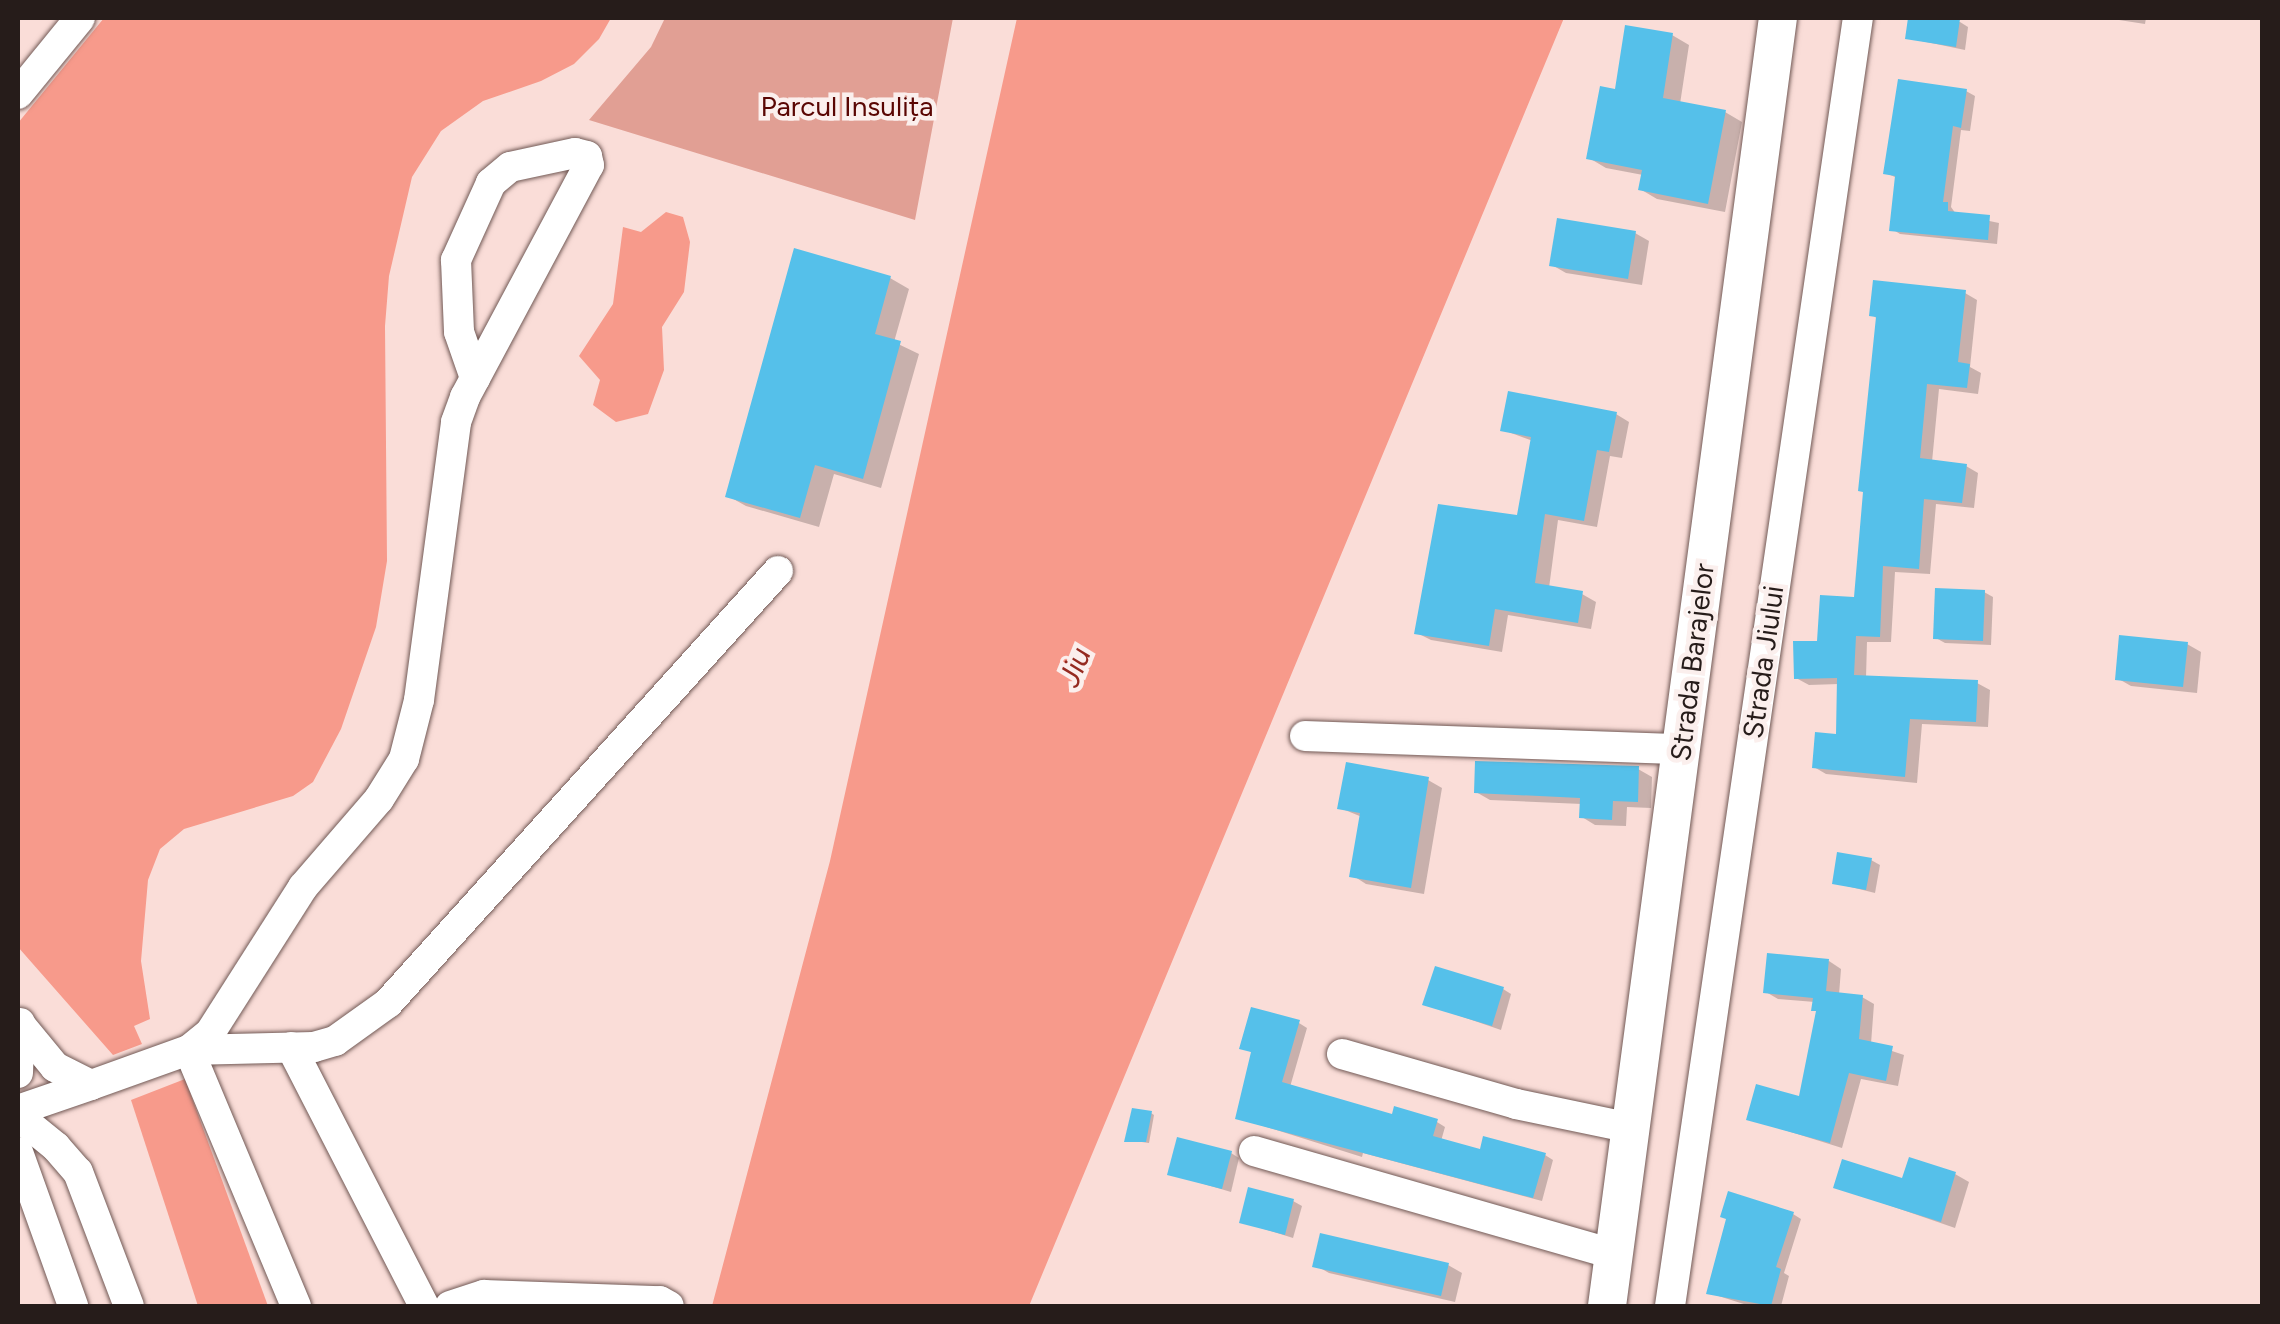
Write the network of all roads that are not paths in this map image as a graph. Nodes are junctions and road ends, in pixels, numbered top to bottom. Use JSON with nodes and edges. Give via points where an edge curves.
{"nodes":[{"id":1,"x":80,"y":18,"type":"edge"},
{"id":2,"x":1778,"y":18,"type":"edge"},
{"id":3,"x":1858,"y":18,"type":"edge"},
{"id":4,"x":18,"y":94,"type":"edge"},
{"id":5,"x":475,"y":378,"type":"junction"},
{"id":6,"x":778,"y":571,"type":"dead end"},
{"id":7,"x":1305,"y":736,"type":"dead end"},
{"id":8,"x":1681,"y":749,"type":"junction"},
{"id":9,"x":20,"y":1023,"type":"edge"},
{"id":10,"x":291,"y":1047,"type":"junction"},
{"id":11,"x":189,"y":1050,"type":"junction"},
{"id":12,"x":1342,"y":1054,"type":"dead end"},
{"id":13,"x":18,"y":1074,"type":"edge"},
{"id":14,"x":90,"y":1084,"type":"junction"},
{"id":15,"x":18,"y":1113,"type":"edge"},
{"id":16,"x":1631,"y":1128,"type":"junction"},
{"id":17,"x":1254,"y":1151,"type":"dead end"},
{"id":18,"x":18,"y":1152,"type":"edge"},
{"id":19,"x":1614,"y":1254,"type":"junction"},
{"id":20,"x":73,"y":1306,"type":"edge"},
{"id":21,"x":130,"y":1306,"type":"edge"},
{"id":22,"x":296,"y":1306,"type":"edge"},
{"id":23,"x":424,"y":1306,"type":"edge"},
{"id":24,"x":450,"y":1306,"type":"edge"},
{"id":25,"x":668,"y":1306,"type":"edge"},
{"id":26,"x":1607,"y":1306,"type":"edge"},
{"id":27,"x":1670,"y":1306,"type":"edge"}],
"edges":[{"from":1,"to":4,"type":"street"},
{"from":2,"to":8,"type":"main road","name":"Strada Barajelor"},
{"from":3,"to":27,"type":"street","name":"Strada Jiului"},
{"from":5,"to":5,"type":"street","via":[[589,165],[587,156],[510,167],[491,183],[456,260],[460,332]]},
{"from":5,"to":11,"type":"street","via":[[456,422],[419,700],[404,759],[379,799],[303,887],[210,1033]]},
{"from":6,"to":10,"type":"street","via":[[388,1003],[334,1041]]},
{"from":7,"to":8,"type":"street"},
{"from":8,"to":16,"type":"main road","name":"Strada Barajelor"},
{"from":9,"to":13,"type":"street"},
{"from":9,"to":14,"type":"street","via":[[55,1067]]},
{"from":10,"to":11,"type":"street"},
{"from":10,"to":23,"type":"street"},
{"from":11,"to":14,"type":"street"},
{"from":11,"to":22,"type":"street"},
{"from":12,"to":16,"type":"street","via":[[1516,1104]]},
{"from":14,"to":15,"type":"street"},
{"from":15,"to":21,"type":"street","via":[[78,1172]]},
{"from":16,"to":19,"type":"main road","name":"Strada Barajelor"},
{"from":17,"to":19,"type":"street"},
{"from":18,"to":20,"type":"street"},
{"from":19,"to":26,"type":"main road","name":"Strada Barajelor"},
{"from":24,"to":25,"type":"street","via":[[484,1295],[660,1300]]}]}
